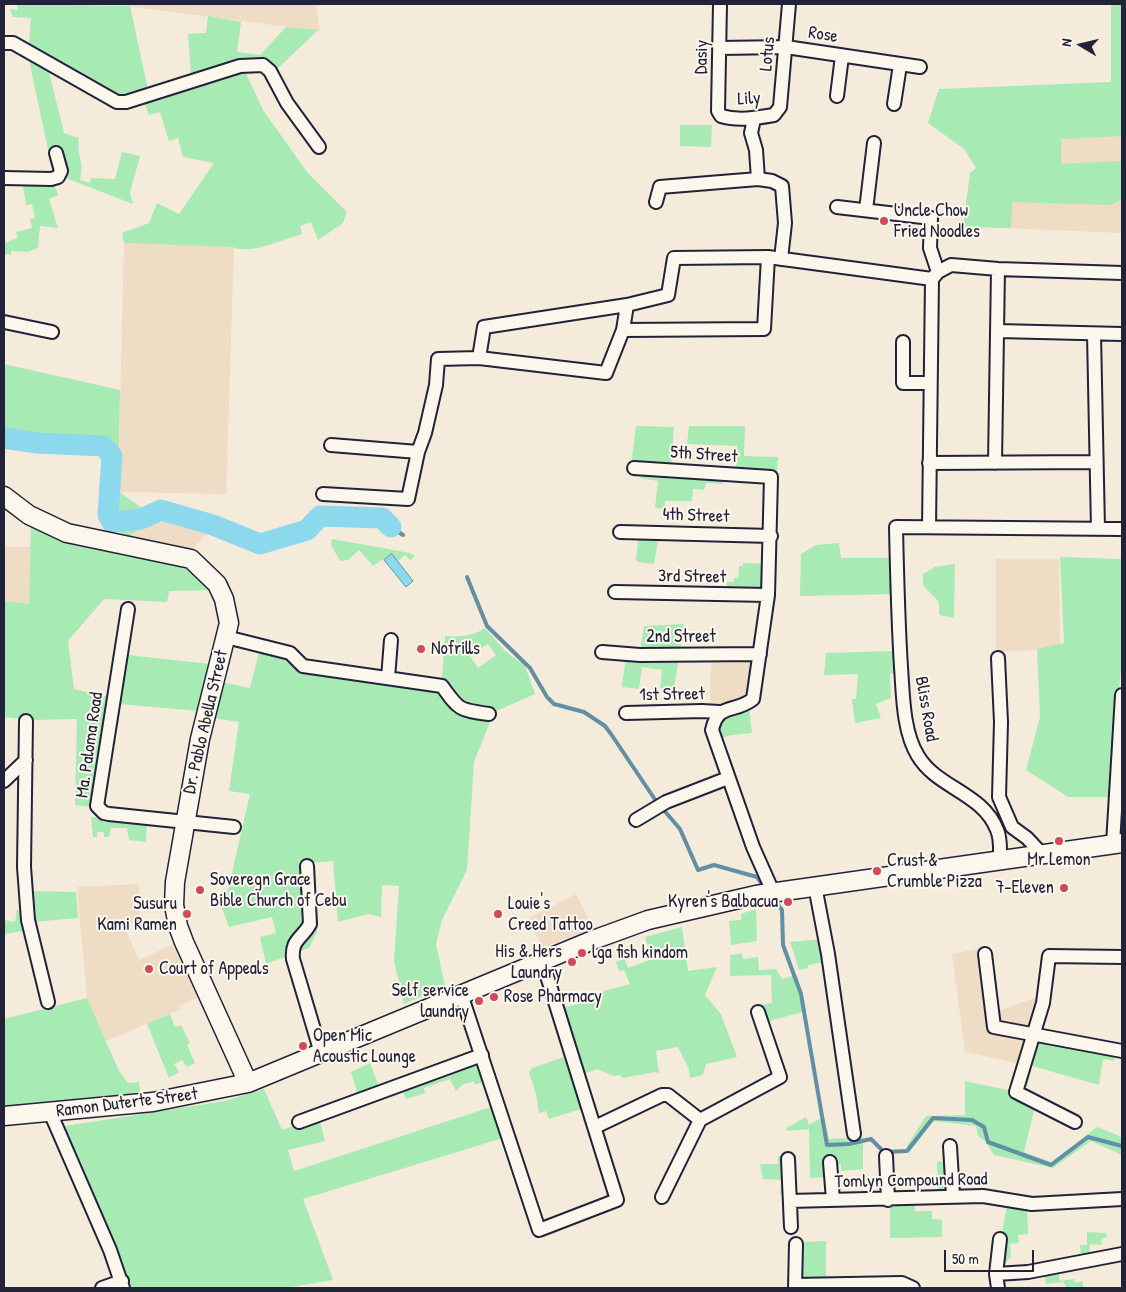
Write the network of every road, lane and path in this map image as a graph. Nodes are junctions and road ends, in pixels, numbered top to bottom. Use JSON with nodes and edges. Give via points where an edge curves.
{"nodes":[{"id":1,"x":720,"y":4,"type":"edge"},
{"id":2,"x":790,"y":4,"type":"edge"},
{"id":3,"x":4,"y":43,"type":"edge"},
{"id":4,"x":786,"y":47,"type":"junction"},
{"id":5,"x":719,"y":48,"type":"junction"},
{"id":6,"x":842,"y":56,"type":"junction"},
{"id":7,"x":900,"y":65,"type":"junction"},
{"id":8,"x":920,"y":67,"type":"dead end"},
{"id":9,"x":837,"y":96,"type":"dead end"},
{"id":10,"x":894,"y":104,"type":"dead end"},
{"id":11,"x":780,"y":107,"type":"joint"},
{"id":12,"x":718,"y":111,"type":"joint"},
{"id":13,"x":754,"y":120,"type":"junction"},
{"id":14,"x":874,"y":143,"type":"dead end"},
{"id":15,"x":319,"y":147,"type":"dead end"},
{"id":16,"x":56,"y":152,"type":"dead end"},
{"id":17,"x":4,"y":178,"type":"edge"},
{"id":18,"x":758,"y":179,"type":"junction"},
{"id":19,"x":656,"y":202,"type":"dead end"},
{"id":20,"x":837,"y":207,"type":"dead end"},
{"id":21,"x":866,"y":210,"type":"junction"},
{"id":22,"x":768,"y":257,"type":"junction"},
{"id":23,"x":781,"y":259,"type":"junction"},
{"id":24,"x":998,"y":269,"type":"junction"},
{"id":25,"x":1122,"y":273,"type":"edge"},
{"id":26,"x":935,"y":276,"type":"junction"},
{"id":27,"x":626,"y":305,"type":"junction"},
{"id":28,"x":4,"y":322,"type":"edge"},
{"id":29,"x":622,"y":330,"type":"junction"},
{"id":30,"x":52,"y":332,"type":"dead end"},
{"id":31,"x":998,"y":332,"type":"junction"},
{"id":32,"x":1094,"y":334,"type":"junction"},
{"id":33,"x":1122,"y":334,"type":"edge"},
{"id":34,"x":903,"y":342,"type":"dead end"},
{"id":35,"x":480,"y":358,"type":"junction"},
{"id":36,"x":930,"y":383,"type":"junction"},
{"id":37,"x":331,"y":445,"type":"dead end"},
{"id":38,"x":418,"y":452,"type":"junction"},
{"id":39,"x":1096,"y":462,"type":"junction"},
{"id":40,"x":929,"y":463,"type":"junction"},
{"id":41,"x":995,"y":463,"type":"junction"},
{"id":42,"x":634,"y":468,"type":"dead end"},
{"id":43,"x":323,"y":494,"type":"dead end"},
{"id":44,"x":4,"y":496,"type":"edge"},
{"id":45,"x":929,"y":527,"type":"junction"},
{"id":46,"x":1098,"y":529,"type":"junction"},
{"id":47,"x":1122,"y":529,"type":"edge"},
{"id":48,"x":620,"y":532,"type":"dead end"},
{"id":49,"x":771,"y":536,"type":"junction"},
{"id":50,"x":615,"y":592,"type":"dead end"},
{"id":51,"x":768,"y":596,"type":"junction"},
{"id":52,"x":128,"y":609,"type":"dead end"},
{"id":53,"x":226,"y":637,"type":"junction"},
{"id":54,"x":391,"y":640,"type":"dead end"},
{"id":55,"x":602,"y":652,"type":"dead end"},
{"id":56,"x":760,"y":654,"type":"junction"},
{"id":57,"x":998,"y":658,"type":"dead end"},
{"id":58,"x":388,"y":678,"type":"junction"},
{"id":59,"x":1122,"y":695,"type":"edge"},
{"id":60,"x":719,"y":712,"type":"junction"},
{"id":61,"x":489,"y":714,"type":"dead end"},
{"id":62,"x":626,"y":714,"type":"dead end"},
{"id":63,"x":26,"y":721,"type":"dead end"},
{"id":64,"x":26,"y":760,"type":"junction"},
{"id":65,"x":728,"y":778,"type":"junction"},
{"id":66,"x":4,"y":781,"type":"edge"},
{"id":67,"x":636,"y":820,"type":"dead end"},
{"id":68,"x":184,"y":822,"type":"junction"},
{"id":69,"x":234,"y":827,"type":"dead end"},
{"id":70,"x":1118,"y":844,"type":"edge"},
{"id":71,"x":1042,"y":854,"type":"junction"},
{"id":72,"x":1000,"y":860,"type":"junction"},
{"id":73,"x":307,"y":866,"type":"dead end"},
{"id":74,"x":815,"y":886,"type":"junction"},
{"id":75,"x":766,"y":893,"type":"junction"},
{"id":76,"x":985,"y":954,"type":"dead end"},
{"id":77,"x":1122,"y":957,"type":"edge"},
{"id":78,"x":542,"y":960,"type":"junction"},
{"id":79,"x":461,"y":994,"type":"junction"},
{"id":80,"x":48,"y":1002,"type":"dead end"},
{"id":81,"x":758,"y":1012,"type":"dead end"},
{"id":82,"x":1033,"y":1034,"type":"junction"},
{"id":83,"x":1122,"y":1051,"type":"edge"},
{"id":84,"x":321,"y":1054,"type":"junction"},
{"id":85,"x":482,"y":1055,"type":"junction"},
{"id":86,"x":248,"y":1083,"type":"junction"},
{"id":87,"x":50,"y":1112,"type":"junction"},
{"id":88,"x":5,"y":1113,"type":"edge"},
{"id":89,"x":700,"y":1120,"type":"junction"},
{"id":90,"x":299,"y":1122,"type":"dead end"},
{"id":91,"x":1075,"y":1122,"type":"dead end"},
{"id":92,"x":595,"y":1127,"type":"junction"},
{"id":93,"x":854,"y":1134,"type":"dead end"},
{"id":94,"x":950,"y":1146,"type":"dead end"},
{"id":95,"x":886,"y":1156,"type":"dead end"},
{"id":96,"x":788,"y":1159,"type":"dead end"},
{"id":97,"x":830,"y":1162,"type":"dead end"},
{"id":98,"x":953,"y":1196,"type":"junction"},
{"id":99,"x":662,"y":1197,"type":"dead end"},
{"id":100,"x":1122,"y":1199,"type":"edge"},
{"id":101,"x":833,"y":1200,"type":"junction"},
{"id":102,"x":888,"y":1200,"type":"junction"},
{"id":103,"x":790,"y":1201,"type":"junction"},
{"id":104,"x":791,"y":1227,"type":"dead end"},
{"id":105,"x":1000,"y":1240,"type":"dead end"},
{"id":106,"x":796,"y":1244,"type":"dead end"},
{"id":107,"x":1122,"y":1254,"type":"edge"},
{"id":108,"x":996,"y":1274,"type":"junction"},
{"id":109,"x":122,"y":1285,"type":"edge"},
{"id":110,"x":795,"y":1287,"type":"edge"},
{"id":111,"x":102,"y":1288,"type":"edge"},
{"id":112,"x":913,"y":1288,"type":"edge"},
{"id":113,"x":998,"y":1288,"type":"edge"}],
"edges":[{"from":1,"to":5,"type":"street","name":"Dasiy"},
{"from":2,"to":4,"type":"street","name":"Lotus"},
{"from":3,"to":15,"type":"street","via":[[13,43],[117,102],[126,102],[240,66],[263,66],[270,71],[287,103]]},
{"from":4,"to":5,"type":"street","name":"Rose"},
{"from":4,"to":6,"type":"street","name":"Rose"},
{"from":4,"to":11,"type":"street","name":"Lotus"},
{"from":5,"to":12,"type":"street","name":"Dasiy"},
{"from":6,"to":7,"type":"street","name":"Rose"},
{"from":6,"to":9,"type":"street"},
{"from":7,"to":8,"type":"street","name":"Rose"},
{"from":7,"to":10,"type":"street"},
{"from":11,"to":13,"type":"street","name":"Lily","via":[[774,115]]},
{"from":12,"to":13,"type":"street","name":"Lily","via":[[728,118]]},
{"from":13,"to":18,"type":"street","via":[[751,133]]},
{"from":14,"to":21,"type":"street"},
{"from":16,"to":17,"type":"street","via":[[61,171],[58,177]]},
{"from":18,"to":19,"type":"street","via":[[660,187]]},
{"from":18,"to":23,"type":"street","via":[[782,186],[786,223]]},
{"from":20,"to":21,"type":"street"},
{"from":21,"to":26,"type":"street","via":[[931,218],[930,248]]},
{"from":22,"to":23,"type":"street"},
{"from":22,"to":27,"type":"street","via":[[674,258],[668,295]]},
{"from":22,"to":29,"type":"street","via":[[764,329]]},
{"from":23,"to":26,"type":"street"},
{"from":24,"to":25,"type":"street"},
{"from":24,"to":26,"type":"street","via":[[951,265]]},
{"from":24,"to":31,"type":"street"},
{"from":26,"to":36,"type":"street"},
{"from":27,"to":29,"type":"street"},
{"from":27,"to":35,"type":"street","via":[[484,327]]},
{"from":28,"to":30,"type":"street"},
{"from":29,"to":35,"type":"street","via":[[606,373]]},
{"from":31,"to":32,"type":"street"},
{"from":31,"to":41,"type":"street"},
{"from":32,"to":33,"type":"street"},
{"from":32,"to":39,"type":"street"},
{"from":34,"to":36,"type":"street","via":[[903,383]]},
{"from":35,"to":38,"type":"street","via":[[438,359],[426,433]]},
{"from":36,"to":40,"type":"street"},
{"from":37,"to":38,"type":"street"},
{"from":38,"to":43,"type":"street","via":[[408,499]]},
{"from":39,"to":41,"type":"street"},
{"from":39,"to":46,"type":"street"},
{"from":40,"to":41,"type":"street"},
{"from":40,"to":45,"type":"street"},
{"from":42,"to":49,"type":"street","name":"5th Street","via":[[772,477]]},
{"from":44,"to":53,"type":"main road","name":"Dr. Pablo Abella Street","via":[[29,515],[67,533],[191,559],[217,584],[224,599],[229,623]]},
{"from":45,"to":46,"type":"street"},
{"from":45,"to":72,"type":"street","name":"Bliss Road","via":[[896,527],[903,700],[911,738],[918,756],[933,774],[968,796],[986,812],[998,831]]},
{"from":46,"to":47,"type":"street"},
{"from":48,"to":49,"type":"street","name":"4th Street"},
{"from":49,"to":51,"type":"street"},
{"from":50,"to":51,"type":"street","name":"3rd Street"},
{"from":51,"to":56,"type":"street"},
{"from":52,"to":68,"type":"street","name":"Ma. Paloma Road","via":[[97,806],[109,814]]},
{"from":53,"to":58,"type":"street","via":[[290,653],[303,666]]},
{"from":53,"to":68,"type":"main road","name":"Dr. Pablo Abella Street","via":[[207,706]]},
{"from":54,"to":58,"type":"street"},
{"from":55,"to":56,"type":"street","name":"2nd Street","via":[[640,656]]},
{"from":56,"to":60,"type":"street","name":"1st Street","via":[[753,700],[745,706]]},
{"from":57,"to":71,"type":"street","via":[[1001,722],[999,797],[1012,827]]},
{"from":58,"to":61,"type":"street","via":[[442,686],[456,706]]},
{"from":59,"to":70,"type":"street"},
{"from":60,"to":62,"type":"street","name":"1st Street"},
{"from":60,"to":65,"type":"street","via":[[712,730]]},
{"from":63,"to":64,"type":"street"},
{"from":64,"to":66,"type":"street"},
{"from":64,"to":80,"type":"street","via":[[24,867],[28,920]]},
{"from":65,"to":67,"type":"street","via":[[661,805]]},
{"from":65,"to":75,"type":"street"},
{"from":68,"to":69,"type":"street","name":"Ma. Paloma Road"},
{"from":68,"to":86,"type":"main road","name":"Dr. Pablo Abella Street","via":[[175,882],[174,905],[178,926]]},
{"from":70,"to":71,"type":"main road","name":"Ramon Duterte Street"},
{"from":71,"to":72,"type":"main road","name":"Ramon Duterte Street"},
{"from":72,"to":74,"type":"main road","name":"Ramon Duterte Street"},
{"from":73,"to":84,"type":"street","via":[[310,924],[292,950]]},
{"from":74,"to":75,"type":"main road","name":"Ramon Duterte Street"},
{"from":74,"to":93,"type":"street"},
{"from":75,"to":78,"type":"main road","name":"Ramon Duterte Street","via":[[648,920]]},
{"from":76,"to":82,"type":"street","via":[[994,1027]]},
{"from":77,"to":82,"type":"street","via":[[1049,956],[1043,1003]]},
{"from":78,"to":79,"type":"main road","name":"Ramon Duterte Street"},
{"from":78,"to":92,"type":"street"},
{"from":79,"to":84,"type":"main road","name":"Ramon Duterte Street"},
{"from":79,"to":85,"type":"street"},
{"from":81,"to":89,"type":"street","via":[[780,1077]]},
{"from":82,"to":83,"type":"street"},
{"from":82,"to":91,"type":"street","via":[[1016,1092]]},
{"from":84,"to":86,"type":"main road","name":"Ramon Duterte Street"},
{"from":85,"to":90,"type":"street"},
{"from":85,"to":92,"type":"street","via":[[539,1230],[618,1200]]},
{"from":86,"to":87,"type":"main road","name":"Ramon Duterte Street","via":[[172,1099]]},
{"from":87,"to":88,"type":"main road","name":"Ramon Duterte Street"},
{"from":87,"to":109,"type":"street"},
{"from":89,"to":92,"type":"street","via":[[668,1095],[662,1095]]},
{"from":89,"to":99,"type":"street"},
{"from":94,"to":98,"type":"street"},
{"from":95,"to":102,"type":"street"},
{"from":96,"to":103,"type":"street"},
{"from":97,"to":101,"type":"street"},
{"from":98,"to":100,"type":"street","name":"Tomlyn Compound Road","via":[[1002,1197],[1032,1204]]},
{"from":98,"to":102,"type":"street","name":"Tomlyn Compound Road"},
{"from":101,"to":102,"type":"street","name":"Tomlyn Compound Road"},
{"from":101,"to":103,"type":"street","name":"Tomlyn Compound Road"},
{"from":103,"to":104,"type":"street"},
{"from":105,"to":108,"type":"street"},
{"from":106,"to":110,"type":"street"},
{"from":107,"to":108,"type":"street","via":[[1028,1272]]},
{"from":108,"to":113,"type":"street"},
{"from":109,"to":111,"type":"street"},
{"from":110,"to":112,"type":"street","via":[[902,1282]]}]}
